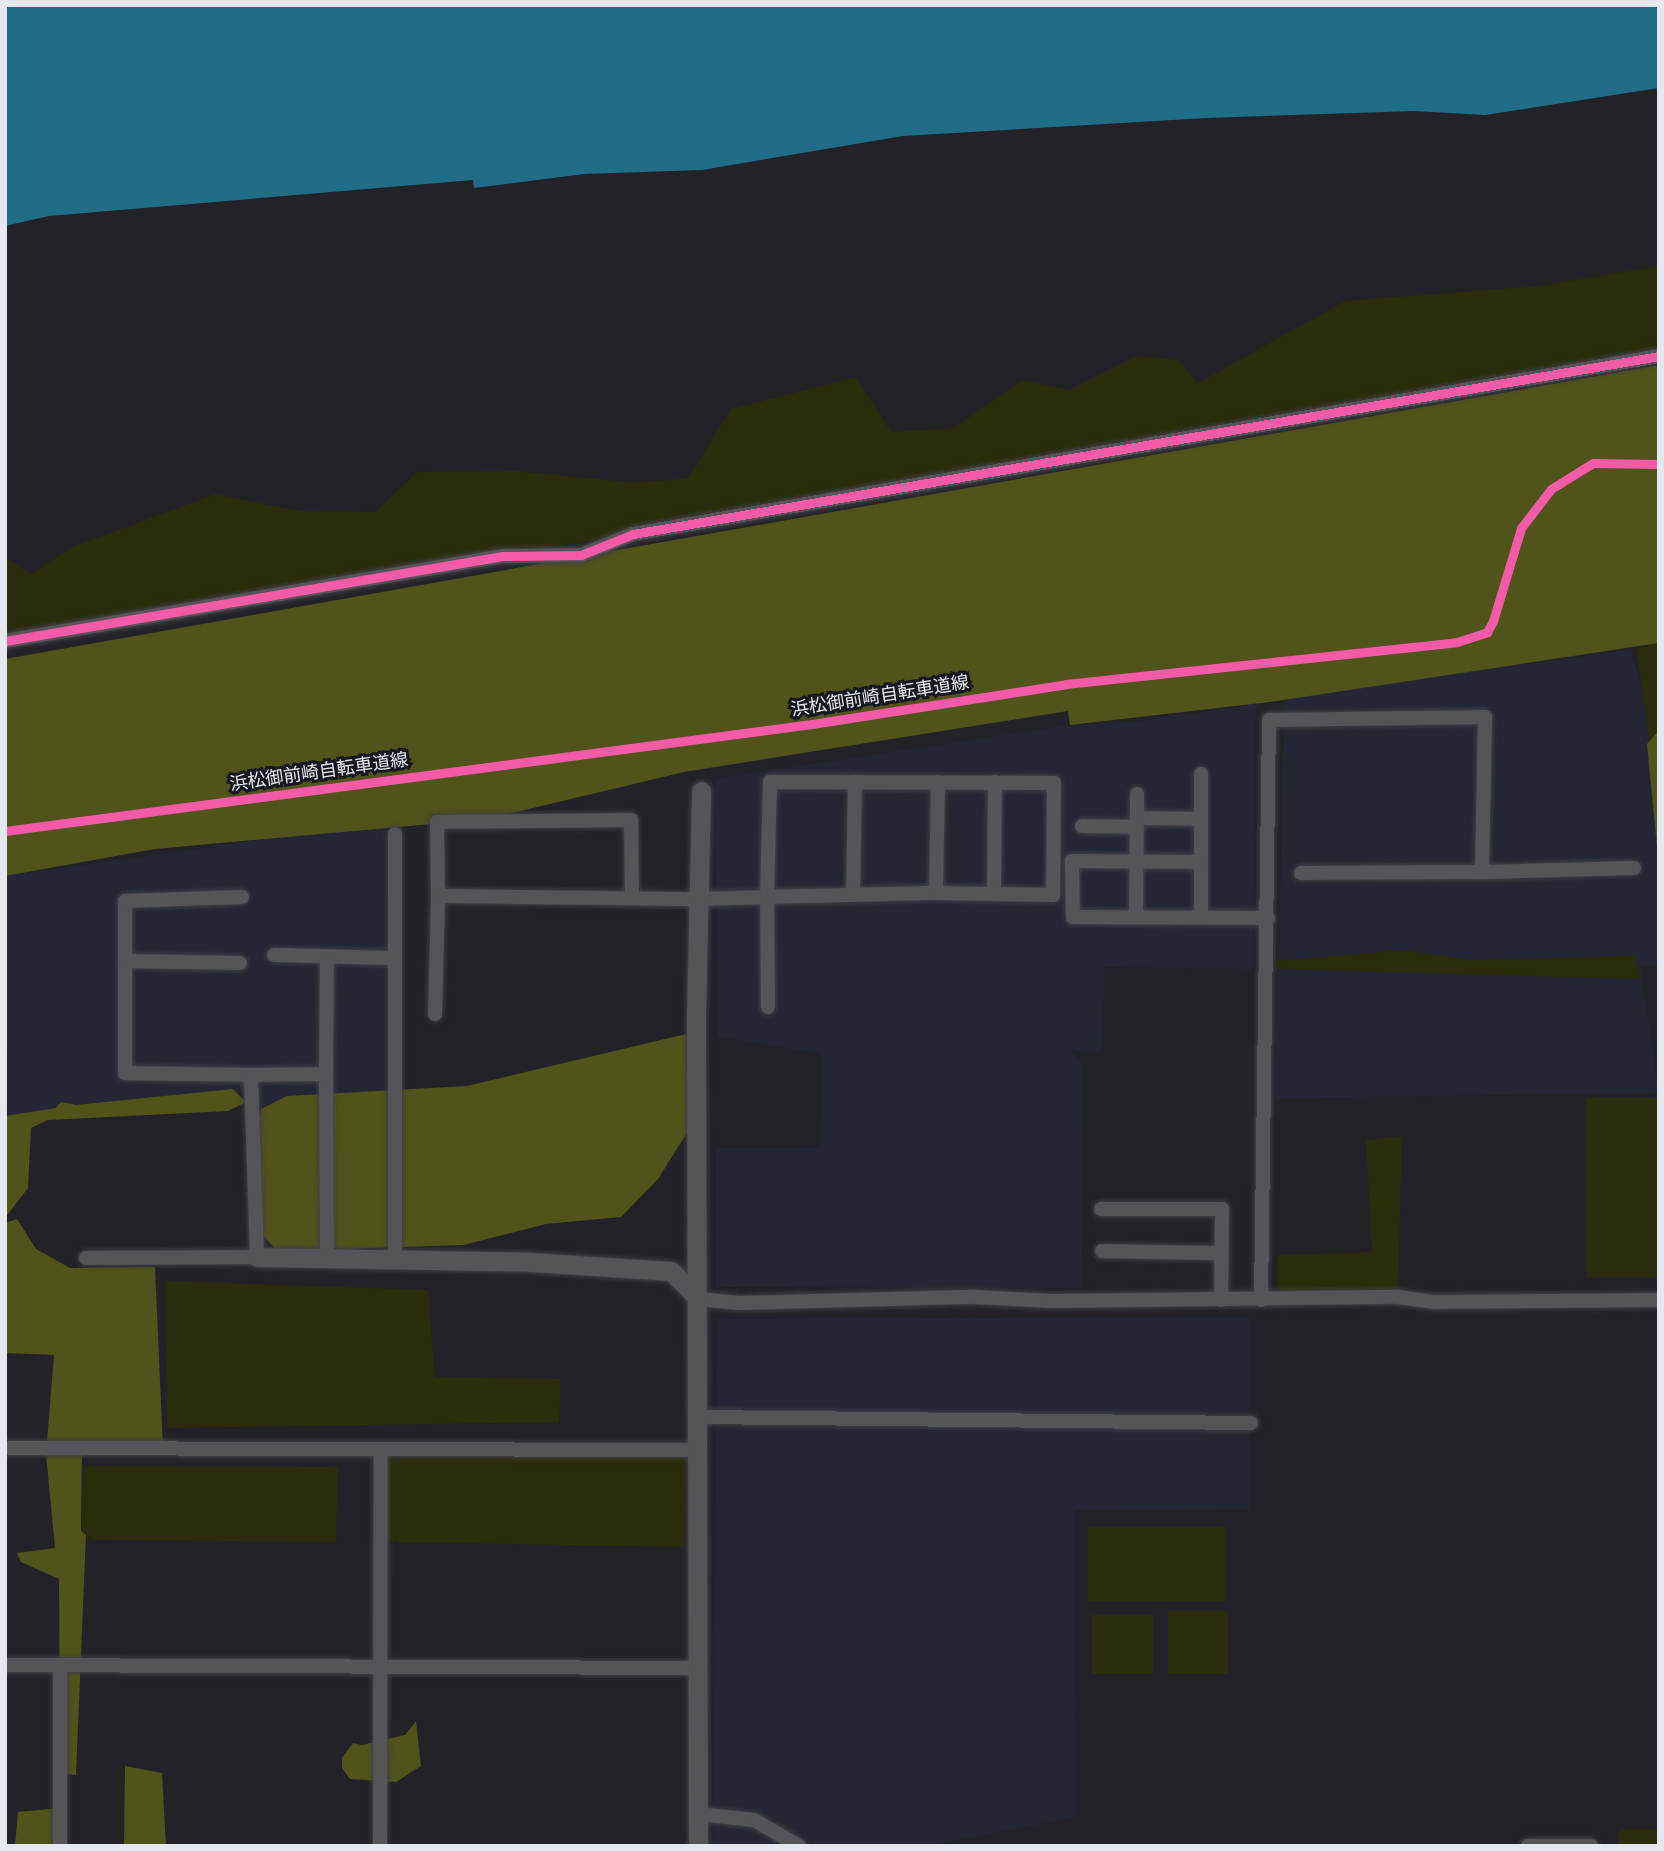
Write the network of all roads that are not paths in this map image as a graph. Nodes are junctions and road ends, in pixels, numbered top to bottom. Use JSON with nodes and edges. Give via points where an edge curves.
{"nodes":[{"id":1,"x":1659,"y":356,"type":"edge"},
{"id":2,"x":5,"y":641,"type":"edge"},
{"id":3,"x":1201,"y":774,"type":"dead end"},
{"id":4,"x":855,"y":782,"type":"junction"},
{"id":5,"x":938,"y":782,"type":"junction"},
{"id":6,"x":995,"y":782,"type":"junction"},
{"id":7,"x":701,"y":790,"type":"dead end"},
{"id":8,"x":1137,"y":794,"type":"dead end"},
{"id":9,"x":1201,"y":819,"type":"junction"},
{"id":10,"x":1137,"y":823,"type":"junction"},
{"id":11,"x":1082,"y":826,"type":"dead end"},
{"id":12,"x":395,"y":834,"type":"dead end"},
{"id":13,"x":1136,"y":862,"type":"junction"},
{"id":14,"x":1200,"y":862,"type":"junction"},
{"id":15,"x":1634,"y":868,"type":"dead end"},
{"id":16,"x":1301,"y":873,"type":"dead end"},
{"id":17,"x":1482,"y":873,"type":"junction"},
{"id":18,"x":936,"y":893,"type":"junction"},
{"id":19,"x":995,"y":894,"type":"junction"},
{"id":20,"x":853,"y":895,"type":"junction"},
{"id":21,"x":438,"y":896,"type":"junction"},
{"id":22,"x":242,"y":897,"type":"dead end"},
{"id":23,"x":767,"y":897,"type":"junction"},
{"id":24,"x":632,"y":898,"type":"junction"},
{"id":25,"x":701,"y":899,"type":"junction"},
{"id":26,"x":1136,"y":916,"type":"junction"},
{"id":27,"x":1201,"y":916,"type":"junction"},
{"id":28,"x":1268,"y":918,"type":"junction"},
{"id":29,"x":274,"y":955,"type":"dead end"},
{"id":30,"x":395,"y":958,"type":"junction"},
{"id":31,"x":327,"y":959,"type":"junction"},
{"id":32,"x":125,"y":961,"type":"junction"},
{"id":33,"x":240,"y":963,"type":"dead end"},
{"id":34,"x":768,"y":1007,"type":"dead end"},
{"id":35,"x":435,"y":1014,"type":"dead end"},
{"id":36,"x":326,"y":1074,"type":"junction"},
{"id":37,"x":251,"y":1075,"type":"junction"},
{"id":38,"x":1101,"y":1209,"type":"dead end"},
{"id":39,"x":1102,"y":1251,"type":"dead end"},
{"id":40,"x":1221,"y":1253,"type":"junction"},
{"id":41,"x":257,"y":1256,"type":"junction"},
{"id":42,"x":86,"y":1258,"type":"dead end"},
{"id":43,"x":327,"y":1258,"type":"junction"},
{"id":44,"x":395,"y":1258,"type":"junction"},
{"id":45,"x":699,"y":1299,"type":"junction"},
{"id":46,"x":1221,"y":1300,"type":"junction"},
{"id":47,"x":1261,"y":1300,"type":"junction"},
{"id":48,"x":1659,"y":1300,"type":"edge"},
{"id":49,"x":697,"y":1417,"type":"junction"},
{"id":50,"x":1251,"y":1423,"type":"dead end"},
{"id":51,"x":5,"y":1448,"type":"edge"},
{"id":52,"x":381,"y":1449,"type":"junction"},
{"id":53,"x":697,"y":1450,"type":"junction"},
{"id":54,"x":5,"y":1665,"type":"edge"},
{"id":55,"x":60,"y":1666,"type":"junction"},
{"id":56,"x":380,"y":1666,"type":"junction"},
{"id":57,"x":698,"y":1668,"type":"junction"},
{"id":58,"x":698,"y":1814,"type":"junction"},
{"id":59,"x":60,"y":1846,"type":"edge"},
{"id":60,"x":380,"y":1846,"type":"edge"},
{"id":61,"x":698,"y":1846,"type":"edge"},
{"id":62,"x":799,"y":1846,"type":"edge"},
{"id":63,"x":1528,"y":1846,"type":"edge"},
{"id":64,"x":1591,"y":1846,"type":"edge"}],
"edges":[{"from":1,"to":2,"type":"street","via":[[633,534],[581,555],[503,555]]},
{"from":3,"to":9,"type":"street"},
{"from":4,"to":5,"type":"street"},
{"from":4,"to":20,"type":"street"},
{"from":4,"to":23,"type":"street","via":[[770,782]]},
{"from":5,"to":6,"type":"street"},
{"from":5,"to":18,"type":"street"},
{"from":6,"to":19,"type":"street"},
{"from":6,"to":19,"type":"street","via":[[1054,783],[1053,895]]},
{"from":7,"to":25,"type":"street"},
{"from":8,"to":10,"type":"street"},
{"from":9,"to":10,"type":"street"},
{"from":9,"to":14,"type":"street"},
{"from":10,"to":11,"type":"street"},
{"from":10,"to":13,"type":"street"},
{"from":12,"to":30,"type":"street"},
{"from":13,"to":14,"type":"street"},
{"from":13,"to":26,"type":"street"},
{"from":13,"to":26,"type":"street","via":[[1072,861],[1073,917]]},
{"from":14,"to":27,"type":"street"},
{"from":15,"to":17,"type":"street"},
{"from":16,"to":17,"type":"street"},
{"from":17,"to":28,"type":"street","via":[[1485,716],[1269,720]]},
{"from":18,"to":19,"type":"street"},
{"from":18,"to":20,"type":"street"},
{"from":20,"to":23,"type":"street"},
{"from":21,"to":24,"type":"street"},
{"from":21,"to":24,"type":"street","via":[[437,822],[631,820]]},
{"from":21,"to":35,"type":"street"},
{"from":22,"to":32,"type":"street","via":[[125,901]]},
{"from":23,"to":25,"type":"street"},
{"from":23,"to":34,"type":"street"},
{"from":24,"to":25,"type":"street"},
{"from":25,"to":45,"type":"street"},
{"from":26,"to":27,"type":"street"},
{"from":27,"to":28,"type":"street"},
{"from":28,"to":47,"type":"street"},
{"from":29,"to":31,"type":"street"},
{"from":30,"to":31,"type":"street"},
{"from":30,"to":44,"type":"street"},
{"from":31,"to":36,"type":"street"},
{"from":32,"to":33,"type":"street"},
{"from":32,"to":37,"type":"street","via":[[125,1073]]},
{"from":36,"to":37,"type":"street"},
{"from":36,"to":43,"type":"street"},
{"from":37,"to":41,"type":"street"},
{"from":38,"to":40,"type":"street","via":[[1222,1209]]},
{"from":39,"to":40,"type":"street"},
{"from":40,"to":46,"type":"street"},
{"from":41,"to":42,"type":"street"},
{"from":41,"to":43,"type":"street"},
{"from":43,"to":44,"type":"street"},
{"from":44,"to":45,"type":"street","via":[[671,1271]]},
{"from":45,"to":46,"type":"street","via":[[738,1303],[975,1297]]},
{"from":45,"to":49,"type":"street"},
{"from":46,"to":47,"type":"street"},
{"from":47,"to":48,"type":"street"},
{"from":49,"to":50,"type":"street"},
{"from":49,"to":53,"type":"street"},
{"from":51,"to":52,"type":"street"},
{"from":52,"to":53,"type":"street"},
{"from":52,"to":56,"type":"street"},
{"from":53,"to":57,"type":"street"},
{"from":54,"to":55,"type":"street"},
{"from":55,"to":56,"type":"street"},
{"from":55,"to":59,"type":"street"},
{"from":56,"to":57,"type":"street"},
{"from":56,"to":60,"type":"street"},
{"from":57,"to":58,"type":"street"},
{"from":58,"to":61,"type":"street"},
{"from":58,"to":62,"type":"street","via":[[754,1820]]},
{"from":63,"to":64,"type":"street"}]}
